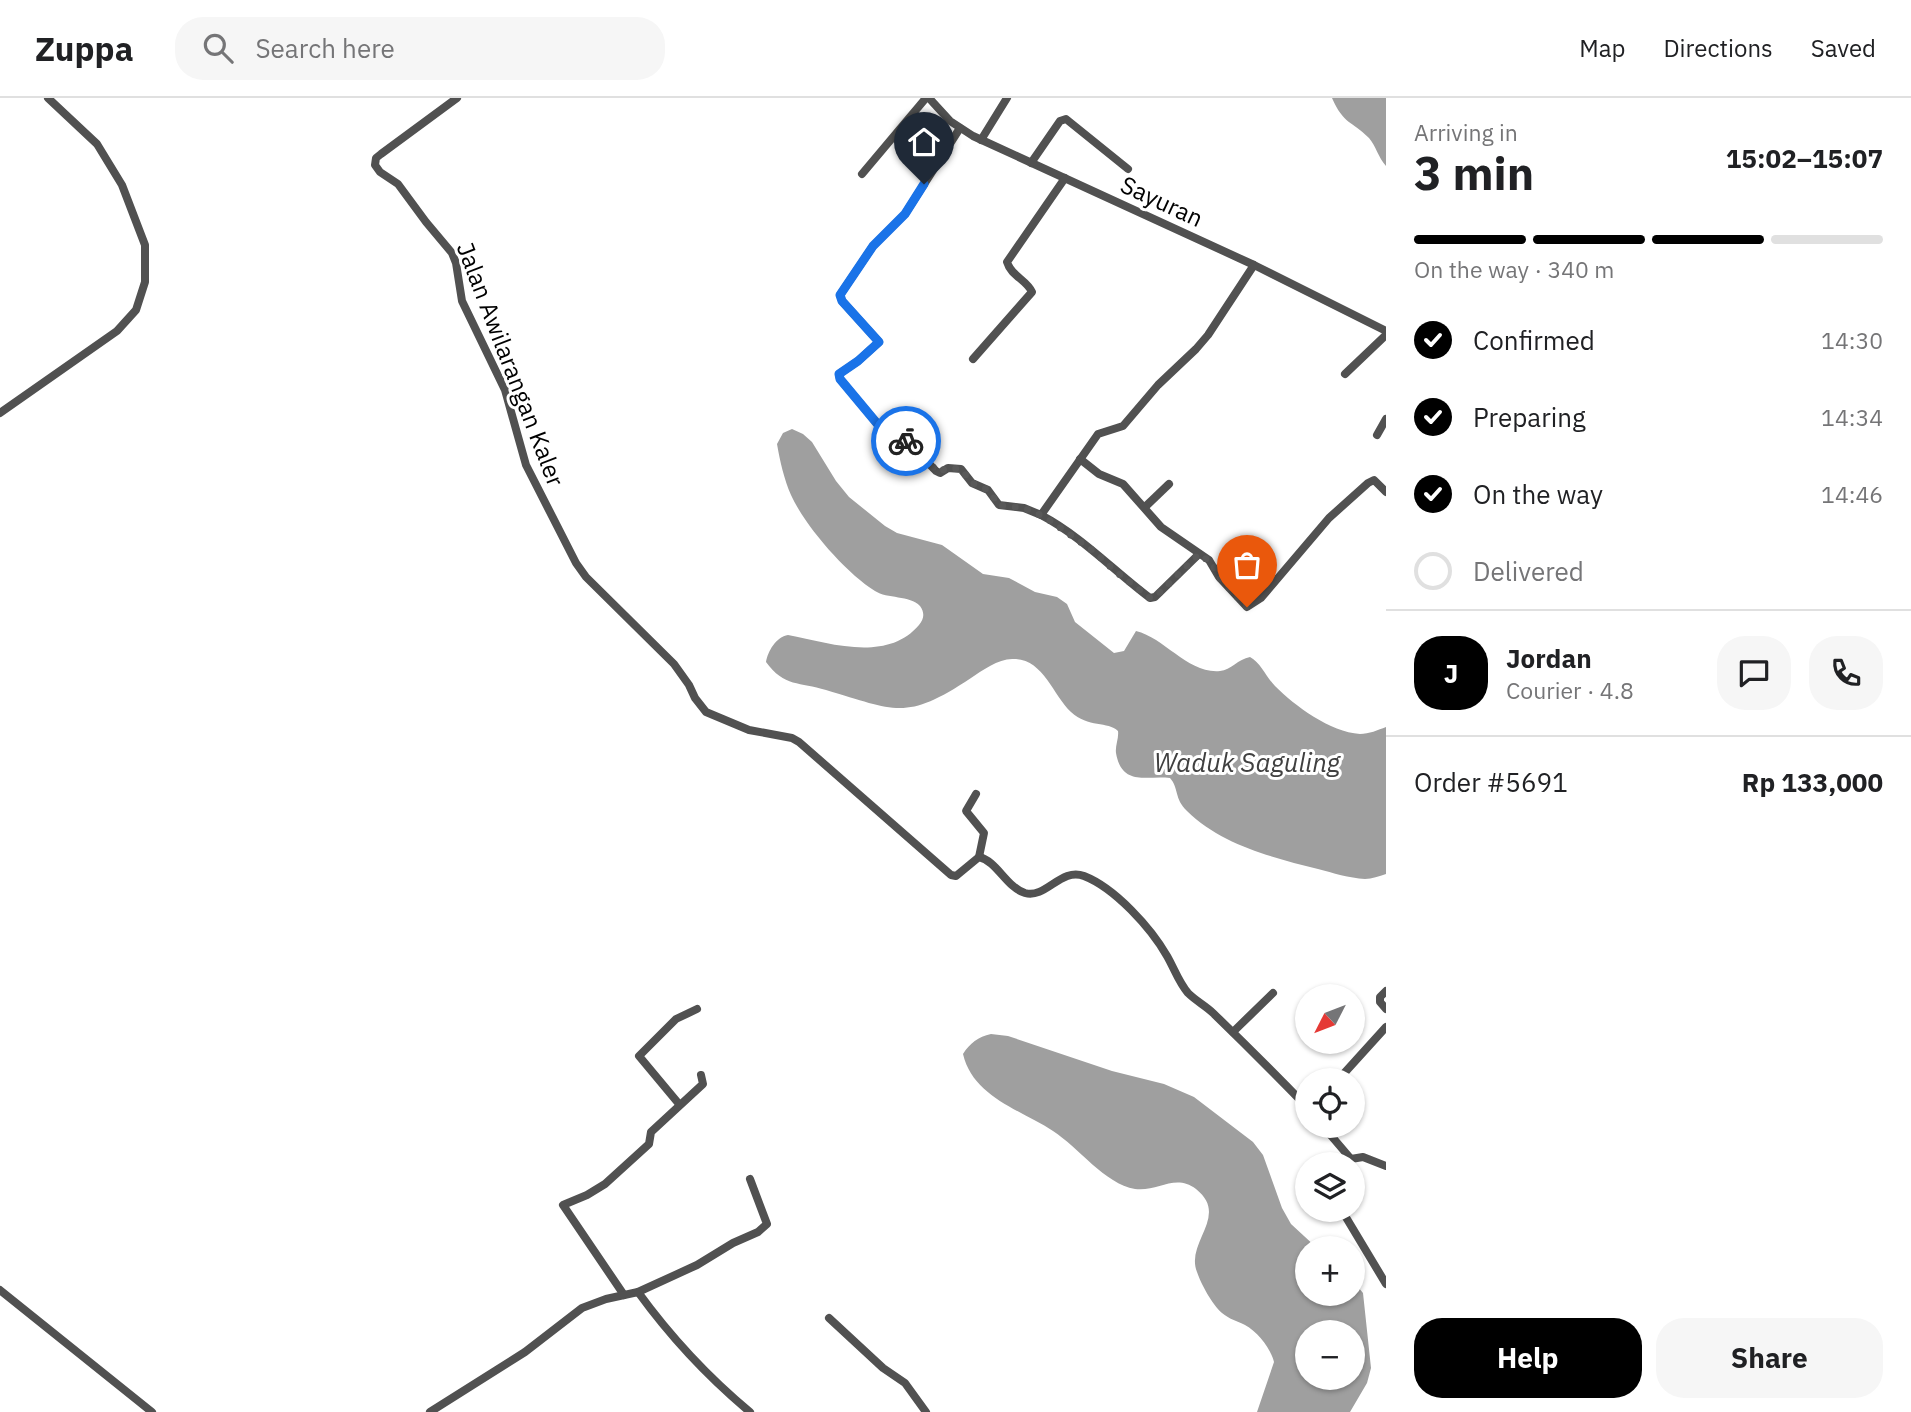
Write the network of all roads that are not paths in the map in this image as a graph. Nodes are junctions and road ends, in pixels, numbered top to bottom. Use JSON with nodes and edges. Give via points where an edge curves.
{"nodes":[{"id":1,"x":48,"y":98,"type":"edge"},
{"id":2,"x":457,"y":98,"type":"edge"},
{"id":3,"x":928,"y":98,"type":"edge"},
{"id":4,"x":1007,"y":98,"type":"edge"},
{"id":5,"x":960,"y":128,"type":"junction"},
{"id":6,"x":981,"y":139,"type":"junction"},
{"id":7,"x":1031,"y":163,"type":"junction"},
{"id":8,"x":1128,"y":169,"type":"dead end"},
{"id":9,"x":862,"y":174,"type":"dead end"},
{"id":10,"x":1065,"y":178,"type":"junction"},
{"id":11,"x":1254,"y":265,"type":"junction"},
{"id":12,"x":1386,"y":333,"type":"edge"},
{"id":13,"x":973,"y":359,"type":"dead end"},
{"id":14,"x":1345,"y":374,"type":"dead end"},
{"id":15,"x":0,"y":413,"type":"edge"},
{"id":16,"x":1386,"y":419,"type":"edge"},
{"id":17,"x":1377,"y":435,"type":"dead end"},
{"id":18,"x":1080,"y":459,"type":"junction"},
{"id":19,"x":1169,"y":484,"type":"dead end"},
{"id":20,"x":1386,"y":492,"type":"edge"},
{"id":21,"x":1145,"y":507,"type":"junction"},
{"id":22,"x":1041,"y":515,"type":"junction"},
{"id":23,"x":1199,"y":554,"type":"junction"},
{"id":24,"x":976,"y":794,"type":"dead end"},
{"id":25,"x":979,"y":857,"type":"junction"},
{"id":26,"x":1386,"y":991,"type":"edge"},
{"id":27,"x":1273,"y":993,"type":"dead end"},
{"id":28,"x":697,"y":1009,"type":"dead end"},
{"id":29,"x":1386,"y":1009,"type":"edge"},
{"id":30,"x":1386,"y":1027,"type":"edge"},
{"id":31,"x":1233,"y":1032,"type":"junction"},
{"id":32,"x":1349,"y":1068,"type":"edge"},
{"id":33,"x":701,"y":1075,"type":"dead end"},
{"id":34,"x":1295,"y":1095,"type":"edge"},
{"id":35,"x":680,"y":1104,"type":"junction"},
{"id":36,"x":1365,"y":1158,"type":"edge"},
{"id":37,"x":1386,"y":1167,"type":"edge"},
{"id":38,"x":750,"y":1179,"type":"dead end"},
{"id":39,"x":1349,"y":1222,"type":"edge"},
{"id":40,"x":1386,"y":1284,"type":"edge"},
{"id":41,"x":0,"y":1292,"type":"edge"},
{"id":42,"x":638,"y":1292,"type":"junction"},
{"id":43,"x":624,"y":1295,"type":"junction"},
{"id":44,"x":829,"y":1318,"type":"dead end"},
{"id":45,"x":152,"y":1412,"type":"edge"},
{"id":46,"x":430,"y":1412,"type":"edge"},
{"id":47,"x":750,"y":1412,"type":"edge"},
{"id":48,"x":926,"y":1412,"type":"edge"}],
"edges":[{"from":1,"to":15,"type":"street","via":[[97,144],[122,185],[145,245],[145,282],[136,310],[117,331]]},
{"from":2,"to":25,"type":"street","name":"Jalan Awilarangan Kaler","via":[[376,158],[375,165],[398,184],[452,253],[462,301],[505,390],[526,465],[576,563],[674,664],[706,712],[749,730],[799,742],[951,875],[956,876]]},
{"from":3,"to":5,"type":"street","name":"Sayuran"},
{"from":3,"to":9,"type":"street"},
{"from":4,"to":6,"type":"street"},
{"from":5,"to":6,"type":"street","name":"Sayuran"},
{"from":5,"to":22,"type":"street","via":[[905,214],[873,246],[840,295],[879,342],[839,374],[840,379],[890,439],[907,442],[936,471],[961,469],[999,505]]},
{"from":6,"to":7,"type":"street","name":"Sayuran"},
{"from":7,"to":8,"type":"street","via":[[1066,119]]},
{"from":7,"to":10,"type":"street","name":"Sayuran"},
{"from":10,"to":11,"type":"street","name":"Sayuran"},
{"from":10,"to":13,"type":"street","via":[[1007,262],[1032,292]]},
{"from":11,"to":12,"type":"street","name":"Sayuran"},
{"from":11,"to":18,"type":"street","via":[[1196,349],[1123,426],[1098,434]]},
{"from":12,"to":14,"type":"street"},
{"from":16,"to":17,"type":"street"},
{"from":18,"to":21,"type":"street","via":[[1098,474],[1123,484]]},
{"from":18,"to":22,"type":"street"},
{"from":19,"to":21,"type":"street"},
{"from":20,"to":23,"type":"street","via":[[1374,481],[1368,483],[1329,518],[1249,607]]},
{"from":21,"to":23,"type":"street","via":[[1161,527]]},
{"from":22,"to":23,"type":"street","via":[[1150,598]]},
{"from":24,"to":25,"type":"street","via":[[966,811],[984,833]]},
{"from":25,"to":31,"type":"street","via":[[1025,893],[1076,874],[1102,888],[1143,921],[1188,993]]},
{"from":26,"to":29,"type":"street","via":[[1380,1002]]},
{"from":27,"to":31,"type":"street"},
{"from":28,"to":35,"type":"street","via":[[676,1019],[639,1056]]},
{"from":30,"to":32,"type":"street"},
{"from":31,"to":34,"type":"street"},
{"from":33,"to":35,"type":"street","via":[[703,1084]]},
{"from":35,"to":43,"type":"street","via":[[651,1132],[650,1142],[637,1156],[605,1184],[563,1205]]},
{"from":36,"to":37,"type":"street"},
{"from":38,"to":42,"type":"street","via":[[767,1224],[697,1265]]},
{"from":39,"to":40,"type":"street"},
{"from":41,"to":45,"type":"street"},
{"from":42,"to":43,"type":"street"},
{"from":42,"to":47,"type":"street","via":[[678,1343]]},
{"from":43,"to":46,"type":"street","via":[[582,1308],[525,1352]]},
{"from":44,"to":48,"type":"street","via":[[905,1383]]}]}
